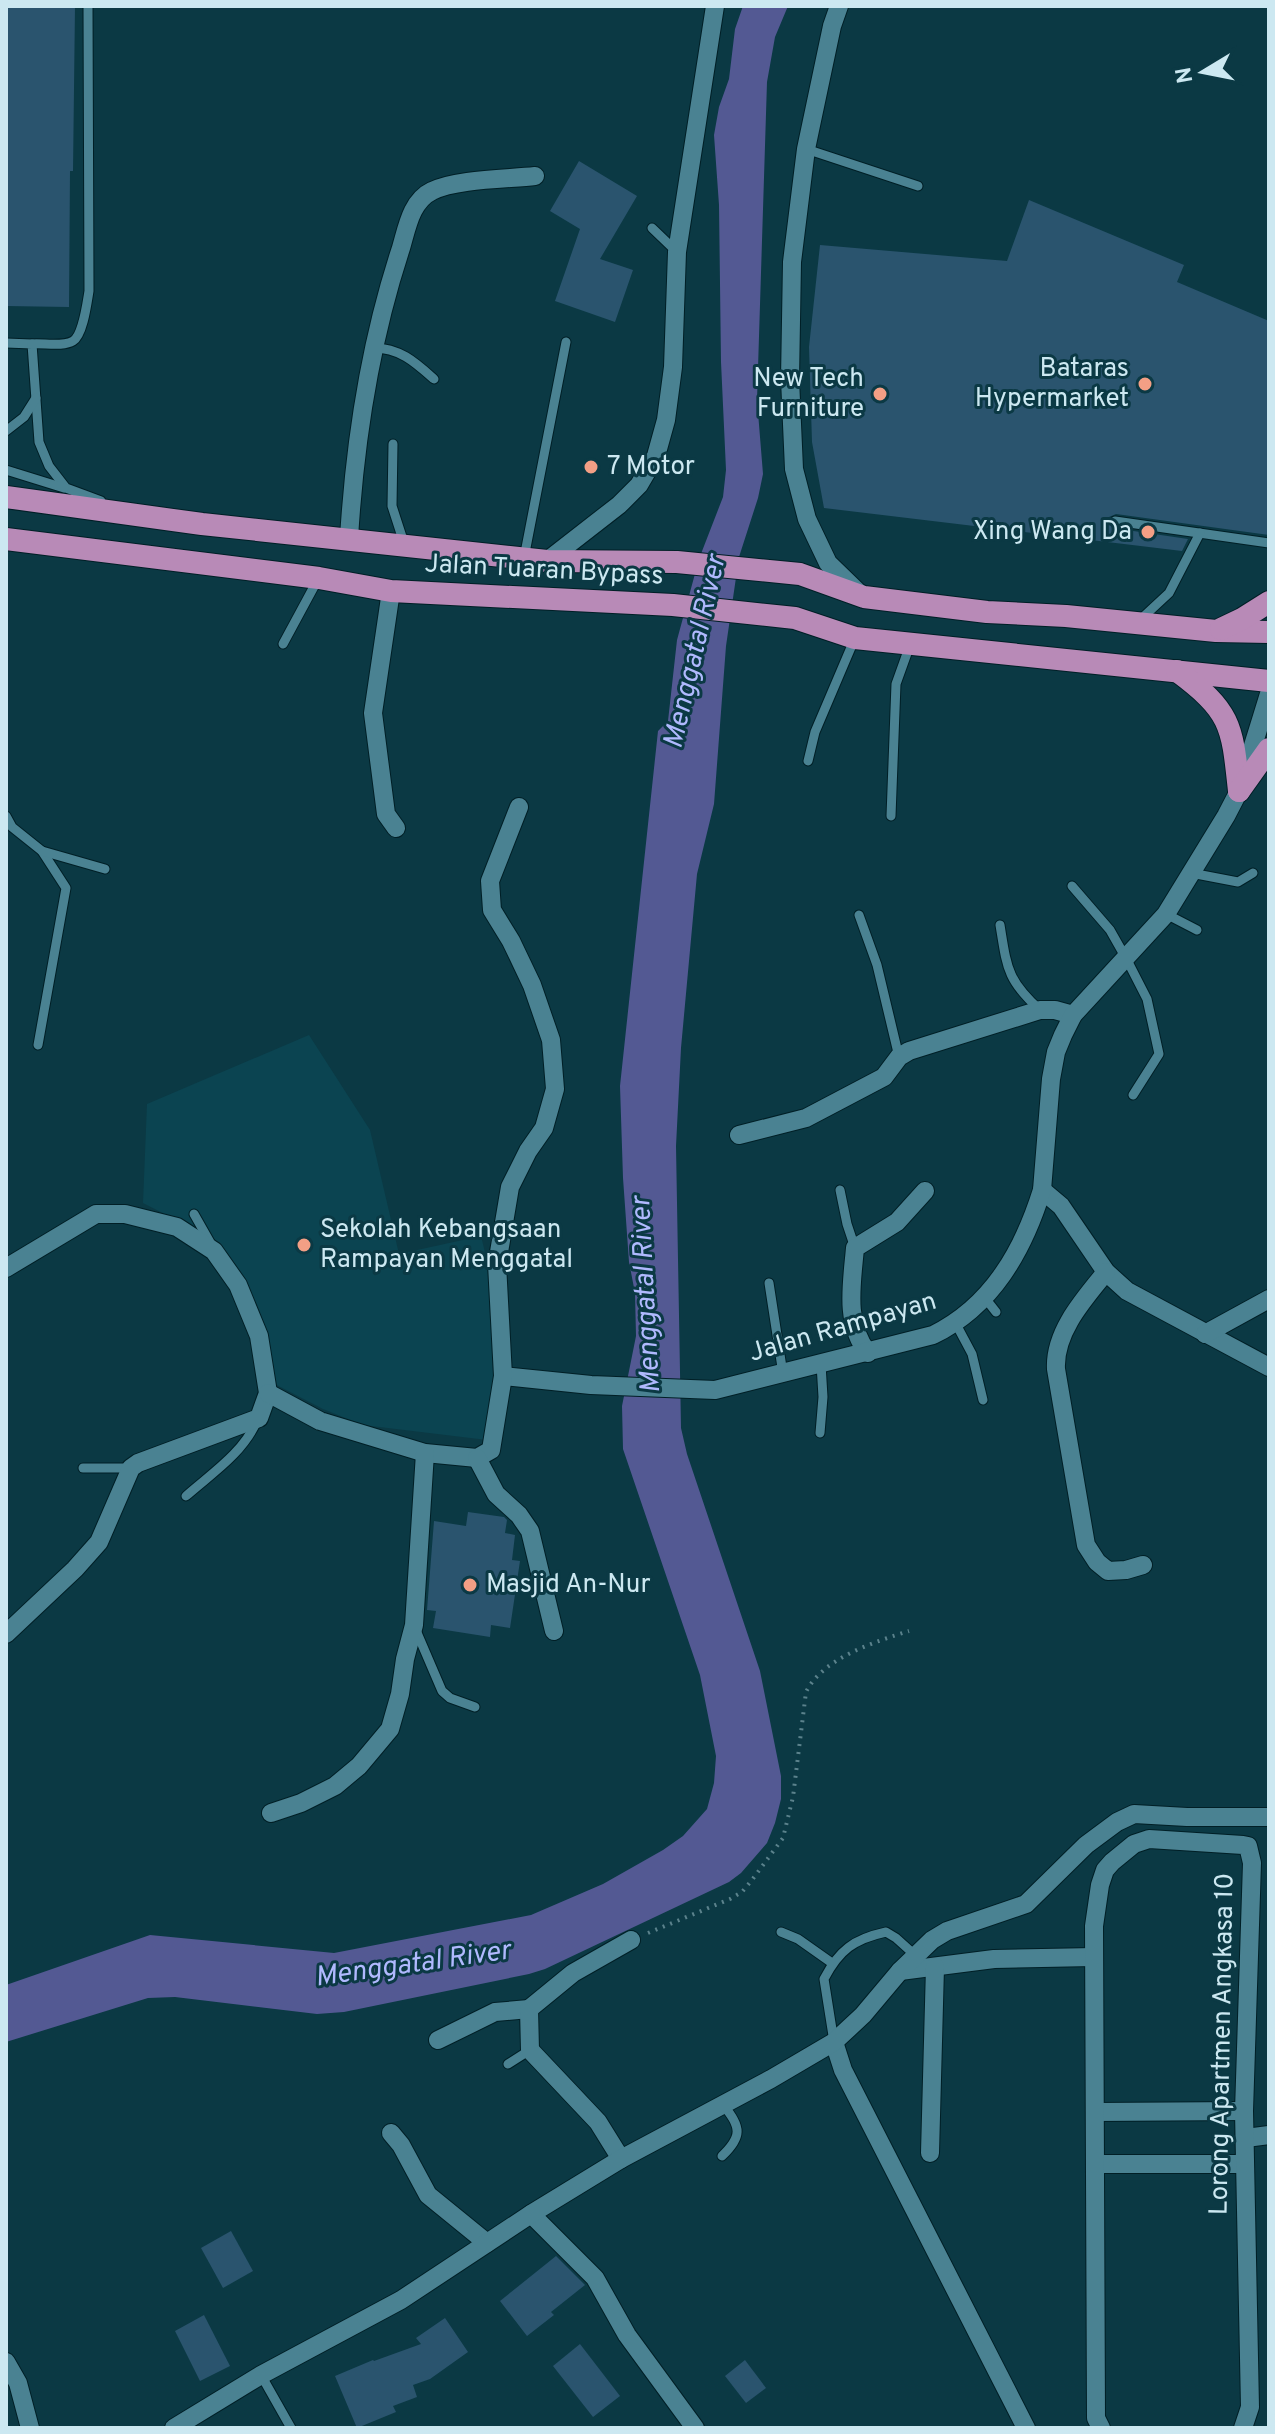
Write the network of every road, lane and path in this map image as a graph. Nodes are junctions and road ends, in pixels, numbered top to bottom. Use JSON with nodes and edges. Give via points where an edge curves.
{"nodes":[{"id":1,"x":88,"y":6,"type":"edge"},
{"id":2,"x":715,"y":6,"type":"edge"},
{"id":3,"x":839,"y":6,"type":"edge"},
{"id":4,"x":806,"y":149,"type":"junction"},
{"id":5,"x":535,"y":176,"type":"dead end"},
{"id":6,"x":918,"y":186,"type":"dead end"},
{"id":7,"x":652,"y":228,"type":"dead end"},
{"id":8,"x":677,"y":252,"type":"junction"},
{"id":9,"x":566,"y":342,"type":"dead end"},
{"id":10,"x":6,"y":343,"type":"edge"},
{"id":11,"x":32,"y":344,"type":"junction"},
{"id":12,"x":373,"y":348,"type":"junction"},
{"id":13,"x":434,"y":379,"type":"dead end"},
{"id":14,"x":36,"y":398,"type":"junction"},
{"id":15,"x":6,"y":431,"type":"edge"},
{"id":16,"x":393,"y":444,"type":"dead end"},
{"id":17,"x":6,"y":470,"type":"edge"},
{"id":18,"x":66,"y":488,"type":"junction"},
{"id":19,"x":6,"y":497,"type":"edge"},
{"id":20,"x":141,"y":516,"type":"junction"},
{"id":21,"x":1115,"y":521,"type":"dead end"},
{"id":22,"x":1200,"y":533,"type":"junction"},
{"id":23,"x":349,"y":538,"type":"junction"},
{"id":24,"x":6,"y":539,"type":"edge"},
{"id":25,"x":1269,"y":543,"type":"edge"},
{"id":26,"x":404,"y":544,"type":"junction"},
{"id":27,"x":524,"y":558,"type":"junction"},
{"id":28,"x":547,"y":561,"type":"junction"},
{"id":29,"x":319,"y":578,"type":"junction"},
{"id":30,"x":391,"y":591,"type":"junction"},
{"id":31,"x":864,"y":597,"type":"junction"},
{"id":32,"x":1269,"y":602,"type":"edge"},
{"id":33,"x":1136,"y":624,"type":"junction"},
{"id":34,"x":1216,"y":631,"type":"junction"},
{"id":35,"x":1269,"y":632,"type":"edge"},
{"id":36,"x":855,"y":638,"type":"junction"},
{"id":37,"x":283,"y":644,"type":"dead end"},
{"id":38,"x":910,"y":645,"type":"junction"},
{"id":39,"x":1176,"y":670,"type":"junction"},
{"id":40,"x":1269,"y":681,"type":"edge"},
{"id":41,"x":1269,"y":694,"type":"edge"},
{"id":42,"x":1269,"y":749,"type":"edge"},
{"id":43,"x":808,"y":761,"type":"dead end"},
{"id":44,"x":1239,"y":791,"type":"junction"},
{"id":45,"x":519,"y":807,"type":"dead end"},
{"id":46,"x":6,"y":816,"type":"edge"},
{"id":47,"x":891,"y":816,"type":"dead end"},
{"id":48,"x":396,"y":828,"type":"dead end"},
{"id":49,"x":42,"y":851,"type":"junction"},
{"id":50,"x":105,"y":869,"type":"dead end"},
{"id":51,"x":1191,"y":873,"type":"junction"},
{"id":52,"x":1253,"y":873,"type":"dead end"},
{"id":53,"x":1072,"y":886,"type":"dead end"},
{"id":54,"x":1166,"y":914,"type":"junction"},
{"id":55,"x":859,"y":915,"type":"dead end"},
{"id":56,"x":1000,"y":925,"type":"dead end"},
{"id":57,"x":1197,"y":930,"type":"dead end"},
{"id":58,"x":1127,"y":960,"type":"junction"},
{"id":59,"x":1040,"y":1010,"type":"junction"},
{"id":60,"x":1073,"y":1015,"type":"junction"},
{"id":61,"x":38,"y":1045,"type":"dead end"},
{"id":62,"x":899,"y":1057,"type":"junction"},
{"id":63,"x":1133,"y":1095,"type":"dead end"},
{"id":64,"x":739,"y":1135,"type":"dead end"},
{"id":65,"x":840,"y":1190,"type":"dead end"},
{"id":66,"x":1042,"y":1190,"type":"junction"},
{"id":67,"x":925,"y":1191,"type":"dead end"},
{"id":68,"x":194,"y":1214,"type":"dead end"},
{"id":69,"x":855,"y":1248,"type":"junction"},
{"id":70,"x":214,"y":1251,"type":"junction"},
{"id":71,"x":6,"y":1268,"type":"edge"},
{"id":72,"x":1106,"y":1272,"type":"junction"},
{"id":73,"x":769,"y":1283,"type":"dead end"},
{"id":74,"x":1269,"y":1299,"type":"edge"},
{"id":75,"x":956,"y":1324,"type":"junction"},
{"id":76,"x":1205,"y":1334,"type":"junction"},
{"id":77,"x":868,"y":1353,"type":"junction"},
{"id":78,"x":821,"y":1364,"type":"junction"},
{"id":79,"x":1269,"y":1367,"type":"edge"},
{"id":80,"x":783,"y":1374,"type":"junction"},
{"id":81,"x":503,"y":1376,"type":"junction"},
{"id":82,"x":268,"y":1393,"type":"junction"},
{"id":83,"x":983,"y":1400,"type":"dead end"},
{"id":84,"x":259,"y":1418,"type":"junction"},
{"id":85,"x":820,"y":1433,"type":"dead end"},
{"id":86,"x":425,"y":1453,"type":"junction"},
{"id":87,"x":477,"y":1458,"type":"junction"},
{"id":88,"x":83,"y":1468,"type":"dead end"},
{"id":89,"x":131,"y":1468,"type":"junction"},
{"id":90,"x":186,"y":1496,"type":"dead end"},
{"id":91,"x":1143,"y":1565,"type":"dead end"},
{"id":92,"x":414,"y":1625,"type":"junction"},
{"id":93,"x":554,"y":1631,"type":"dead end"},
{"id":94,"x":909,"y":1631,"type":"dead end"},
{"id":95,"x":6,"y":1634,"type":"edge"},
{"id":96,"x":475,"y":1707,"type":"dead end"},
{"id":97,"x":271,"y":1813,"type":"dead end"},
{"id":98,"x":1269,"y":1817,"type":"edge"},
{"id":99,"x":781,"y":1932,"type":"dead end"},
{"id":100,"x":631,"y":1940,"type":"joint"},
{"id":101,"x":916,"y":1956,"type":"junction"},
{"id":102,"x":1094,"y":1957,"type":"junction"},
{"id":103,"x":832,"y":1963,"type":"junction"},
{"id":104,"x":935,"y":1967,"type":"junction"},
{"id":105,"x":900,"y":1971,"type":"junction"},
{"id":106,"x":529,"y":2009,"type":"junction"},
{"id":107,"x":438,"y":2040,"type":"dead end"},
{"id":108,"x":834,"y":2042,"type":"junction"},
{"id":109,"x":530,"y":2050,"type":"junction"},
{"id":110,"x":508,"y":2064,"type":"dead end"},
{"id":111,"x":723,"y":2105,"type":"junction"},
{"id":112,"x":1244,"y":2111,"type":"junction"},
{"id":113,"x":1095,"y":2112,"type":"junction"},
{"id":114,"x":391,"y":2133,"type":"dead end"},
{"id":115,"x":1269,"y":2135,"type":"edge"},
{"id":116,"x":1246,"y":2138,"type":"junction"},
{"id":117,"x":930,"y":2153,"type":"dead end"},
{"id":118,"x":722,"y":2156,"type":"dead end"},
{"id":119,"x":621,"y":2159,"type":"junction"},
{"id":120,"x":1095,"y":2164,"type":"junction"},
{"id":121,"x":1245,"y":2164,"type":"junction"},
{"id":122,"x":531,"y":2214,"type":"junction"},
{"id":123,"x":487,"y":2243,"type":"junction"},
{"id":124,"x":6,"y":2362,"type":"edge"},
{"id":125,"x":261,"y":2375,"type":"junction"},
{"id":126,"x":30,"y":2428,"type":"edge"},
{"id":127,"x":174,"y":2428,"type":"edge"},
{"id":128,"x":291,"y":2428,"type":"edge"},
{"id":129,"x":695,"y":2428,"type":"edge"},
{"id":130,"x":1026,"y":2428,"type":"edge"},
{"id":131,"x":1101,"y":2428,"type":"edge"},
{"id":132,"x":1243,"y":2428,"type":"edge"}],
"edges":[{"from":1,"to":11,"type":"lane","via":[[89,291],[75,340]]},
{"from":2,"to":8,"type":"street"},
{"from":3,"to":4,"type":"street"},
{"from":4,"to":6,"type":"lane"},
{"from":4,"to":31,"type":"street","via":[[792,262],[794,469],[807,519],[828,563]]},
{"from":5,"to":12,"type":"street","via":[[458,184],[421,199],[390,280]]},
{"from":7,"to":8,"type":"lane"},
{"from":8,"to":28,"type":"street","via":[[673,367],[656,456],[619,505]]},
{"from":9,"to":27,"type":"lane"},
{"from":10,"to":11,"type":"lane"},
{"from":11,"to":14,"type":"lane"},
{"from":12,"to":13,"type":"lane","via":[[403,354]]},
{"from":12,"to":23,"type":"street","via":[[352,481]]},
{"from":14,"to":15,"type":"lane"},
{"from":14,"to":18,"type":"lane","via":[[39,442]]},
{"from":16,"to":26,"type":"lane","via":[[392,506]]},
{"from":17,"to":18,"type":"lane"},
{"from":18,"to":20,"type":"lane"},
{"from":19,"to":20,"type":"highway","name":"Jalan Tuaran Bypass"},
{"from":20,"to":23,"type":"highway","name":"Jalan Tuaran Bypass"},
{"from":21,"to":22,"type":"lane"},
{"from":22,"to":25,"type":"lane"},
{"from":22,"to":33,"type":"lane","via":[[1169,593]]},
{"from":23,"to":26,"type":"highway","name":"Jalan Tuaran Bypass"},
{"from":24,"to":29,"type":"highway","name":"Jalan Tuaran Bypass"},
{"from":26,"to":27,"type":"highway","name":"Jalan Tuaran Bypass"},
{"from":27,"to":28,"type":"highway","name":"Jalan Tuaran Bypass"},
{"from":28,"to":31,"type":"highway","name":"Jalan Tuaran Bypass","via":[[677,562],[800,574]]},
{"from":29,"to":30,"type":"highway","name":"Jalan Tuaran Bypass"},
{"from":29,"to":37,"type":"lane"},
{"from":30,"to":36,"type":"highway","name":"Jalan Tuaran Bypass","via":[[673,605],[795,618]]},
{"from":30,"to":48,"type":"street","via":[[373,713],[386,814]]},
{"from":31,"to":33,"type":"highway","name":"Jalan Tuaran Bypass"},
{"from":32,"to":34,"type":"highway"},
{"from":33,"to":34,"type":"highway","name":"Jalan Tuaran Bypass"},
{"from":34,"to":35,"type":"highway","name":"Jalan Tuaran Bypass"},
{"from":36,"to":38,"type":"highway","name":"Jalan Tuaran Bypass"},
{"from":36,"to":43,"type":"lane"},
{"from":38,"to":39,"type":"highway","name":"Jalan Tuaran Bypass"},
{"from":38,"to":47,"type":"lane","via":[[896,684]]},
{"from":39,"to":40,"type":"highway","name":"Jalan Tuaran Bypass"},
{"from":39,"to":44,"type":"highway","via":[[1223,713]]},
{"from":41,"to":44,"type":"street","name":"Jalan Rampayan"},
{"from":42,"to":44,"type":"highway"},
{"from":44,"to":51,"type":"street","name":"Jalan Rampayan"},
{"from":45,"to":81,"type":"street","via":[[490,881],[492,910],[532,985],[551,1040],[555,1089],[544,1128],[510,1187],[497,1264]]},
{"from":46,"to":49,"type":"lane"},
{"from":49,"to":50,"type":"lane"},
{"from":49,"to":61,"type":"lane","via":[[66,888]]},
{"from":51,"to":52,"type":"lane","via":[[1238,882]]},
{"from":51,"to":54,"type":"street","name":"Jalan Rampayan"},
{"from":53,"to":58,"type":"lane","via":[[1110,930]]},
{"from":54,"to":57,"type":"lane"},
{"from":54,"to":58,"type":"street","name":"Jalan Rampayan"},
{"from":55,"to":62,"type":"lane"},
{"from":56,"to":59,"type":"lane","via":[[1015,985]]},
{"from":58,"to":60,"type":"street","name":"Jalan Rampayan"},
{"from":58,"to":63,"type":"lane","via":[[1147,999],[1159,1054]]},
{"from":59,"to":60,"type":"street"},
{"from":59,"to":62,"type":"street"},
{"from":60,"to":66,"type":"street","name":"Jalan Rampayan","via":[[1056,1052],[1051,1079]]},
{"from":62,"to":64,"type":"street","via":[[884,1077],[806,1118]]},
{"from":65,"to":69,"type":"lane"},
{"from":66,"to":72,"type":"street","via":[[1061,1206]]},
{"from":66,"to":75,"type":"street","name":"Jalan Rampayan","via":[[991,1305]]},
{"from":67,"to":69,"type":"street","via":[[897,1222]]},
{"from":68,"to":70,"type":"lane"},
{"from":69,"to":77,"type":"street","via":[[851,1309],[859,1341]]},
{"from":70,"to":71,"type":"street","via":[[177,1227],[125,1214],[96,1214]]},
{"from":70,"to":82,"type":"street","via":[[238,1285],[259,1336]]},
{"from":72,"to":76,"type":"street","via":[[1127,1291]]},
{"from":72,"to":91,"type":"street","via":[[1059,1342],[1056,1369],[1086,1545],[1108,1571]]},
{"from":73,"to":80,"type":"lane"},
{"from":74,"to":76,"type":"street"},
{"from":75,"to":77,"type":"street","name":"Jalan Rampayan"},
{"from":75,"to":83,"type":"lane","via":[[972,1354]]},
{"from":76,"to":79,"type":"street"},
{"from":77,"to":78,"type":"street","name":"Jalan Rampayan"},
{"from":78,"to":80,"type":"street","name":"Jalan Rampayan"},
{"from":78,"to":85,"type":"lane"},
{"from":80,"to":81,"type":"street","name":"Jalan Rampayan","via":[[715,1390]]},
{"from":81,"to":87,"type":"street","via":[[491,1450]]},
{"from":82,"to":84,"type":"street"},
{"from":82,"to":86,"type":"street","via":[[320,1421]]},
{"from":84,"to":89,"type":"street"},
{"from":84,"to":90,"type":"lane","via":[[225,1465]]},
{"from":86,"to":87,"type":"street"},
{"from":86,"to":92,"type":"street"},
{"from":87,"to":93,"type":"street","via":[[496,1494],[530,1531]]},
{"from":88,"to":89,"type":"lane"},
{"from":89,"to":95,"type":"street","via":[[99,1542]]},
{"from":92,"to":96,"type":"lane","via":[[442,1691]]},
{"from":92,"to":97,"type":"street","via":[[390,1729],[335,1786]]},
{"from":94,"to":100,"type":"path","via":[[827,1665],[812,1680],[783,1838],[742,1892]]},
{"from":98,"to":101,"type":"street","via":[[1134,1814],[1097,1836],[1026,1904],[947,1931]]},
{"from":99,"to":103,"type":"lane"},
{"from":100,"to":106,"type":"street","via":[[573,1973]]},
{"from":101,"to":103,"type":"lane","via":[[886,1932],[856,1942]]},
{"from":101,"to":105,"type":"street"},
{"from":102,"to":104,"type":"street","via":[[994,1959]]},
{"from":102,"to":112,"type":"street","name":"Lorong Apartmen Angkasa 10","via":[[1105,1870],[1134,1844],[1149,1839],[1248,1846],[1252,1863]]},
{"from":102,"to":113,"type":"street","name":"Lorong Apartmen Angkasa 10"},
{"from":103,"to":108,"type":"lane","via":[[824,1979]]},
{"from":104,"to":105,"type":"street"},
{"from":104,"to":117,"type":"street"},
{"from":105,"to":108,"type":"street"},
{"from":106,"to":107,"type":"street","via":[[495,2012]]},
{"from":106,"to":109,"type":"street"},
{"from":108,"to":111,"type":"street"},
{"from":108,"to":130,"type":"street","via":[[843,2070]]},
{"from":109,"to":110,"type":"lane"},
{"from":109,"to":119,"type":"street","via":[[598,2122]]},
{"from":111,"to":118,"type":"lane","via":[[737,2135]]},
{"from":111,"to":119,"type":"street"},
{"from":112,"to":113,"type":"street"},
{"from":112,"to":116,"type":"street","name":"Lorong Apartmen Angkasa 10"},
{"from":113,"to":120,"type":"street","name":"Lorong Apartmen Angkasa 10"},
{"from":114,"to":123,"type":"street","via":[[428,2195]]},
{"from":115,"to":116,"type":"street"},
{"from":116,"to":121,"type":"street","name":"Lorong Apartmen Angkasa 10"},
{"from":119,"to":122,"type":"street"},
{"from":120,"to":121,"type":"street"},
{"from":120,"to":131,"type":"street","name":"Lorong Apartmen Angkasa 10","via":[[1096,2418]]},
{"from":121,"to":132,"type":"street","name":"Lorong Apartmen Angkasa 10","via":[[1250,2407]]},
{"from":122,"to":123,"type":"street"},
{"from":122,"to":129,"type":"street","via":[[595,2278],[627,2335]]},
{"from":123,"to":125,"type":"street","via":[[401,2300]]},
{"from":124,"to":126,"type":"street","via":[[18,2383]]},
{"from":125,"to":127,"type":"street"},
{"from":125,"to":128,"type":"lane"}]}
